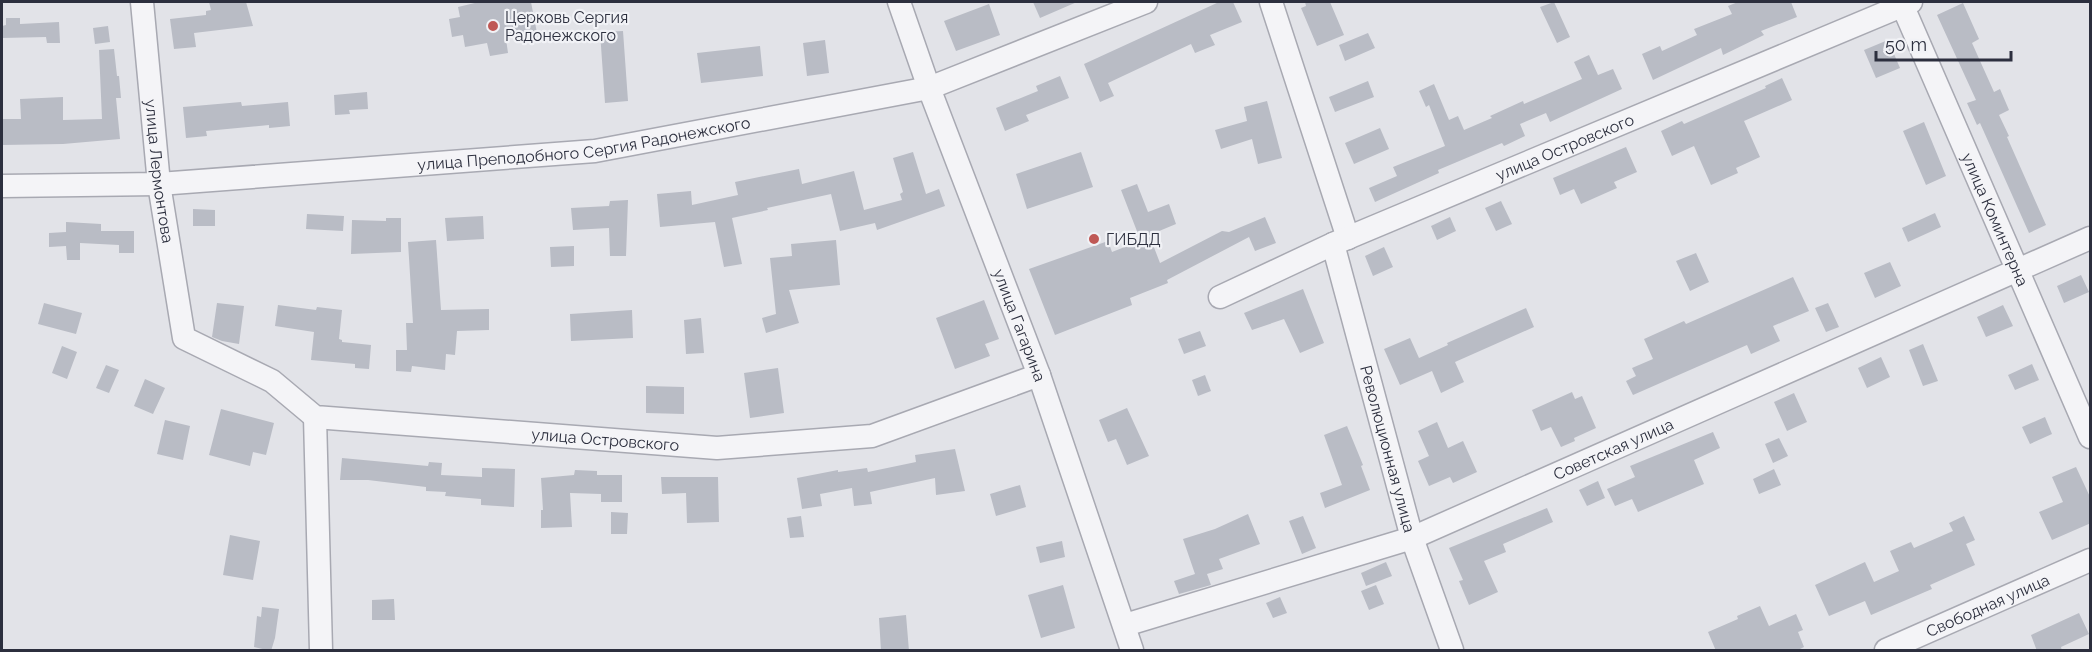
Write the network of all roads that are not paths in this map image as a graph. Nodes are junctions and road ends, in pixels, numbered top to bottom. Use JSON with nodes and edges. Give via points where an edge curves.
{"nodes":[{"id":1,"x":142,"y":2,"type":"edge"},
{"id":2,"x":899,"y":2,"type":"edge"},
{"id":3,"x":1146,"y":2,"type":"edge"},
{"id":4,"x":1271,"y":2,"type":"edge"},
{"id":5,"x":1905,"y":3,"type":"edge"},
{"id":6,"x":929,"y":88,"type":"junction"},
{"id":7,"x":159,"y":184,"type":"junction"},
{"id":8,"x":2,"y":186,"type":"edge"},
{"id":9,"x":2091,"y":238,"type":"edge"},
{"id":10,"x":1340,"y":241,"type":"junction"},
{"id":11,"x":2019,"y":269,"type":"junction"},
{"id":12,"x":1220,"y":297,"type":"dead end"},
{"id":13,"x":1039,"y":375,"type":"junction"},
{"id":14,"x":315,"y":417,"type":"junction"},
{"id":15,"x":2091,"y":437,"type":"edge"},
{"id":16,"x":1412,"y":538,"type":"junction"},
{"id":17,"x":2091,"y":560,"type":"edge"},
{"id":18,"x":1125,"y":625,"type":"junction"},
{"id":19,"x":321,"y":651,"type":"edge"},
{"id":20,"x":1132,"y":651,"type":"edge"},
{"id":21,"x":1452,"y":651,"type":"edge"},
{"id":22,"x":1886,"y":651,"type":"edge"}],
"edges":[{"from":1,"to":7,"type":"street","name":"улица Лермонтова"},
{"from":2,"to":6,"type":"street","name":"улица Гагарина"},
{"from":3,"to":6,"type":"street","name":"улица Преподобного Сергия Радонежского"},
{"from":4,"to":10,"type":"street","name":"Революционная улица"},
{"from":5,"to":10,"type":"street","name":"улица Островского"},
{"from":5,"to":11,"type":"street","name":"улица Коминтерна"},
{"from":6,"to":7,"type":"street","name":"улица Преподобного Сергия Радонежского","via":[[595,151]]},
{"from":6,"to":13,"type":"street","name":"улица Гагарина"},
{"from":7,"to":8,"type":"street","name":"улица Преподобного Сергия Радонежского"},
{"from":7,"to":14,"type":"street","name":"улица Лермонтова","via":[[184,338],[272,381]]},
{"from":9,"to":11,"type":"street","name":"Советская улица"},
{"from":10,"to":12,"type":"street","name":"улица Островского"},
{"from":10,"to":16,"type":"street","name":"Революционная улица"},
{"from":11,"to":15,"type":"street","name":"улица Коминтерна"},
{"from":11,"to":16,"type":"street","name":"Советская улица"},
{"from":13,"to":14,"type":"street","name":"улица Островского","via":[[872,436],[717,448]]},
{"from":13,"to":18,"type":"street","name":"улица Гагарина"},
{"from":14,"to":19,"type":"street"},
{"from":16,"to":18,"type":"street","name":"Советская улица"},
{"from":16,"to":21,"type":"street","name":"Революционная улица"},
{"from":17,"to":22,"type":"street","name":"Свободная улица"},
{"from":18,"to":20,"type":"street","name":"улица Гагарина"}]}
